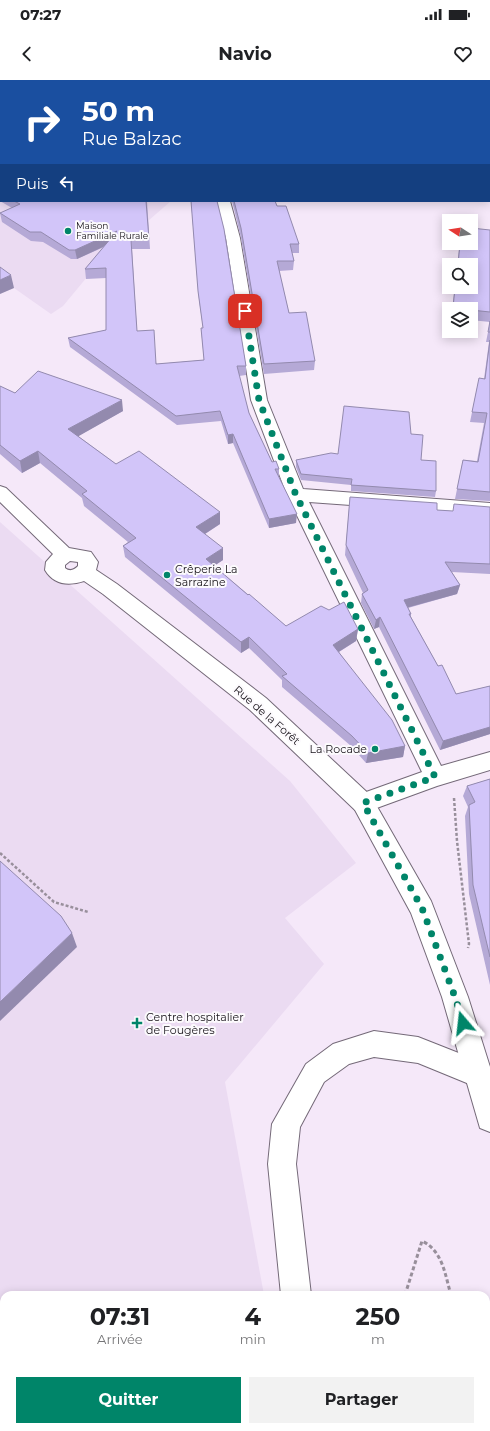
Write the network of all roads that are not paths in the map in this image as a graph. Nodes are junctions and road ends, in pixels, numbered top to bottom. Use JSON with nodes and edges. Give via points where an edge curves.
{"nodes":[{"id":1,"x":223,"y":202,"type":"edge"},
{"id":2,"x":0,"y":492,"type":"edge"},
{"id":3,"x":296,"y":495,"type":"junction"},
{"id":4,"x":490,"y":509,"type":"edge"},
{"id":5,"x":490,"y":761,"type":"edge"},
{"id":6,"x":444,"y":775,"type":"junction"},
{"id":7,"x":363,"y":803,"type":"junction"},
{"id":8,"x":479,"y":1075,"type":"junction"},
{"id":9,"x":490,"y":1118,"type":"edge"},
{"id":10,"x":296,"y":1291,"type":"edge"}],
"edges":[{"from":1,"to":3,"type":"street","via":[[233,238],[259,400]]},
{"from":2,"to":7,"type":"street","name":"Rue de la Forêt","via":[[65,555],[84,557],[88,562],[85,572],[258,704]]},
{"from":3,"to":4,"type":"street"},
{"from":3,"to":6,"type":"street"},
{"from":5,"to":6,"type":"street"},
{"from":6,"to":7,"type":"street"},
{"from":7,"to":8,"type":"street","name":"Rue de la Forêt","via":[[422,908],[455,997]]},
{"from":8,"to":9,"type":"street","name":"Rue de la Forêt"},
{"from":8,"to":10,"type":"street","via":[[418,1050],[374,1044],[342,1053],[315,1073],[286,1124],[282,1164]]}]}
